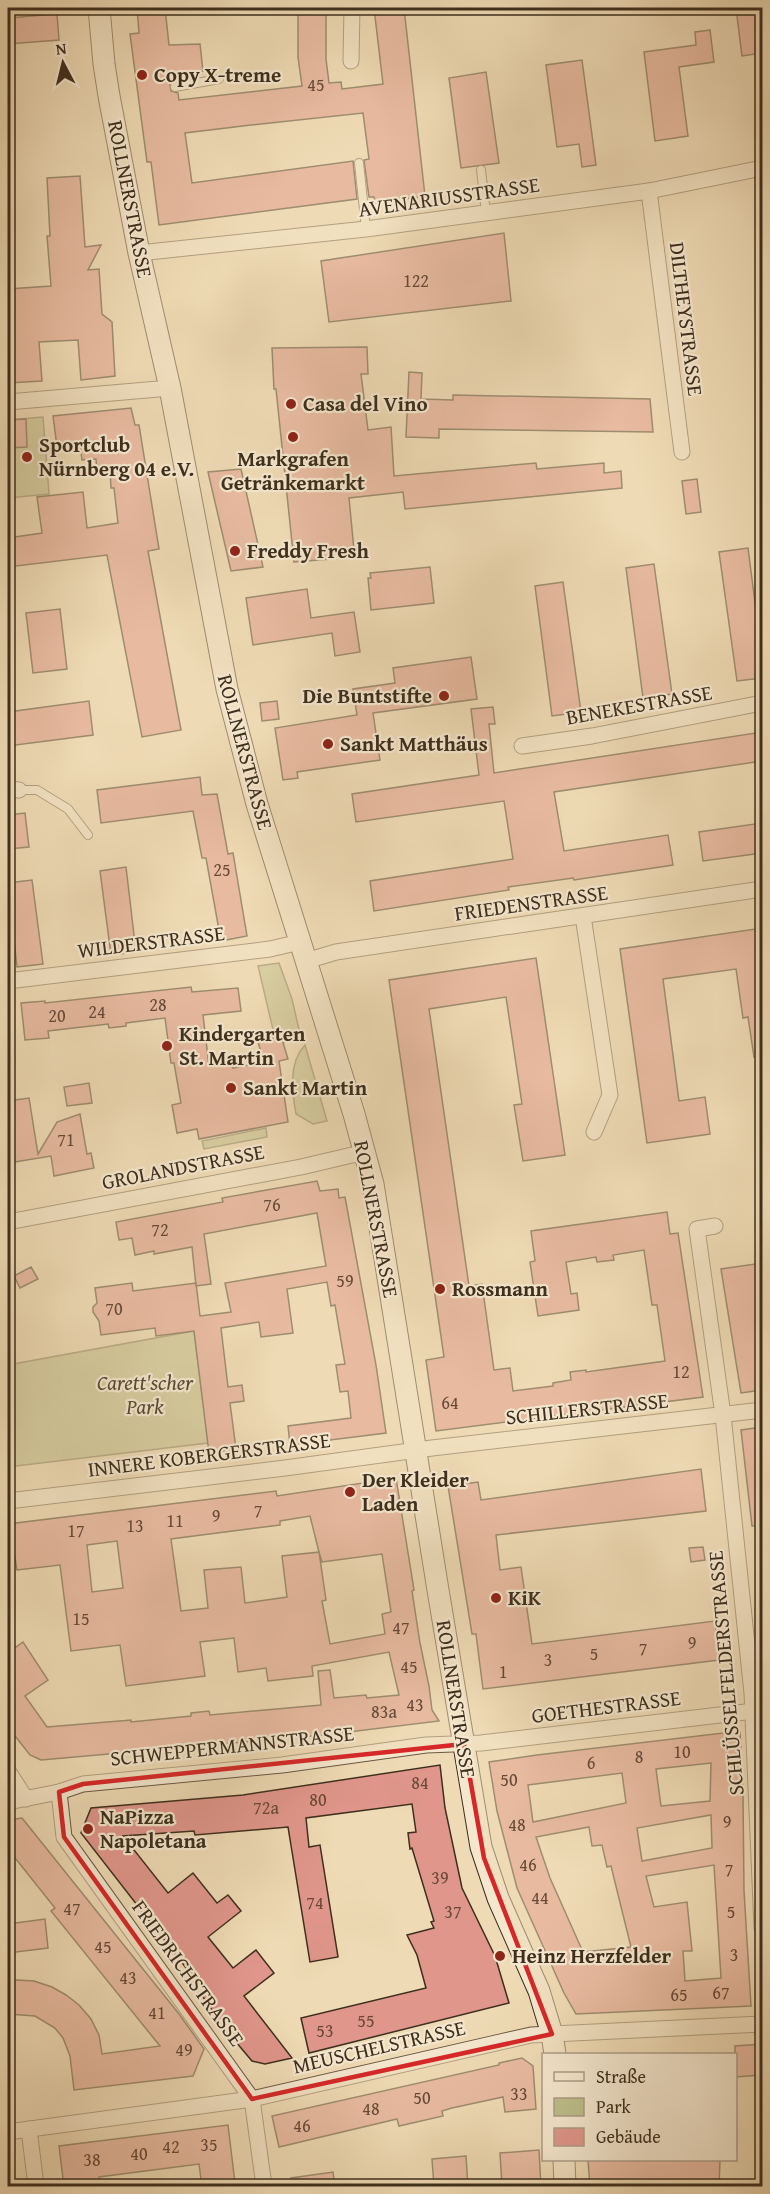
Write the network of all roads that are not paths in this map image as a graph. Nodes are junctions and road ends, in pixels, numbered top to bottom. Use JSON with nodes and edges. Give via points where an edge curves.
{"nodes":[{"id":1,"x":99,"y":8,"type":"edge"},
{"id":2,"x":352,"y":8,"type":"edge"},
{"id":3,"x":351,"y":61,"type":"dead end"},
{"id":4,"x":219,"y":79,"type":"dead end"},
{"id":5,"x":175,"y":87,"type":"dead end"},
{"id":6,"x":359,"y":163,"type":"dead end"},
{"id":7,"x":762,"y":168,"type":"edge"},
{"id":8,"x":482,"y":170,"type":"dead end"},
{"id":9,"x":649,"y":191,"type":"junction"},
{"id":10,"x":486,"y":213,"type":"junction"},
{"id":11,"x":366,"y":230,"type":"junction"},
{"id":12,"x":139,"y":253,"type":"junction"},
{"id":13,"x":170,"y":388,"type":"junction"},
{"id":14,"x":8,"y":402,"type":"edge"},
{"id":15,"x":682,"y":452,"type":"dead end"},
{"id":16,"x":762,"y":703,"type":"edge"},
{"id":17,"x":522,"y":746,"type":"dead end"},
{"id":18,"x":13,"y":790,"type":"edge"},
{"id":19,"x":88,"y":835,"type":"dead end"},
{"id":20,"x":762,"y":889,"type":"edge"},
{"id":21,"x":584,"y":916,"type":"junction"},
{"id":22,"x":303,"y":951,"type":"junction"},
{"id":23,"x":8,"y":981,"type":"edge"},
{"id":24,"x":594,"y":1132,"type":"dead end"},
{"id":25,"x":365,"y":1152,"type":"junction"},
{"id":26,"x":8,"y":1222,"type":"edge"},
{"id":27,"x":715,"y":1226,"type":"dead end"},
{"id":28,"x":762,"y":1410,"type":"edge"},
{"id":29,"x":723,"y":1415,"type":"junction"},
{"id":30,"x":416,"y":1450,"type":"junction"},
{"id":31,"x":8,"y":1501,"type":"edge"},
{"id":32,"x":757,"y":1692,"type":"edge"},
{"id":33,"x":754,"y":1711,"type":"junction"},
{"id":34,"x":464,"y":1744,"type":"junction"},
{"id":35,"x":8,"y":1771,"type":"edge"},
{"id":36,"x":59,"y":1792,"type":"junction"},
{"id":37,"x":26,"y":1799,"type":"junction"},
{"id":38,"x":8,"y":1802,"type":"edge"},
{"id":39,"x":762,"y":1928,"type":"edge"},
{"id":40,"x":762,"y":2024,"type":"edge"},
{"id":41,"x":552,"y":2034,"type":"junction"},
{"id":42,"x":555,"y":2053,"type":"edge"},
{"id":43,"x":252,"y":2099,"type":"junction"},
{"id":44,"x":29,"y":2129,"type":"junction"},
{"id":45,"x":8,"y":2132,"type":"edge"},
{"id":46,"x":564,"y":2161,"type":"edge"},
{"id":47,"x":36,"y":2187,"type":"edge"},
{"id":48,"x":264,"y":2187,"type":"edge"},
{"id":49,"x":566,"y":2187,"type":"edge"}],
"edges":[{"from":1,"to":12,"type":"street","name":"ROLLNERSTRASSE","via":[[104,64]]},
{"from":2,"to":3,"type":"street"},
{"from":4,"to":5,"type":"lane"},
{"from":6,"to":11,"type":"lane"},
{"from":7,"to":9,"type":"street","name":"AVENARIUSSTRASSE"},
{"from":8,"to":10,"type":"lane"},
{"from":9,"to":10,"type":"street","name":"AVENARIUSSTRASSE"},
{"from":9,"to":15,"type":"street","name":"DILTHEYSTRASSE"},
{"from":10,"to":11,"type":"street","name":"AVENARIUSSTRASSE"},
{"from":11,"to":12,"type":"street","name":"AVENARIUSSTRASSE"},
{"from":12,"to":13,"type":"street","name":"ROLLNERSTRASSE"},
{"from":13,"to":14,"type":"street"},
{"from":13,"to":22,"type":"street","name":"ROLLNERSTRASSE","via":[[229,699]]},
{"from":16,"to":17,"type":"street","name":"BENEKESTRASSE"},
{"from":18,"to":19,"type":"lane","via":[[37,790],[68,809]]},
{"from":20,"to":21,"type":"street","name":"FRIEDENSTRASSE"},
{"from":21,"to":22,"type":"street","name":"FRIEDENSTRASSE","via":[[336,952]]},
{"from":21,"to":24,"type":"street","via":[[610,1095]]},
{"from":22,"to":23,"type":"street","name":"WILDERSTRASSE","via":[[270,949]]},
{"from":22,"to":25,"type":"street","name":"ROLLNERSTRASSE"},
{"from":25,"to":26,"type":"street","name":"GROLANDSTRASSE"},
{"from":25,"to":30,"type":"street","name":"ROLLNERSTRASSE"},
{"from":27,"to":29,"type":"street","name":"SCHLÜSSELFELDERSTRASSE","via":[[697,1229]]},
{"from":28,"to":29,"type":"street","name":"SCHILLERSTRASSE"},
{"from":29,"to":30,"type":"street","name":"SCHILLERSTRASSE"},
{"from":29,"to":32,"type":"street","name":"SCHLÜSSELFELDERSTRASSE"},
{"from":30,"to":31,"type":"street","name":"INNERE KOBERGERSTRASSE"},
{"from":30,"to":34,"type":"street","name":"ROLLNERSTRASSE"},
{"from":32,"to":33,"type":"street","name":"SCHLÜSSELFELDERSTRASSE"},
{"from":33,"to":34,"type":"street","name":"GOETHESTRASSE"},
{"from":33,"to":39,"type":"street","name":"SCHLÜSSELFELDERSTRASSE"},
{"from":34,"to":36,"type":"street","name":"SCHWEPPERMANNSTRASSE","via":[[83,1784]]},
{"from":34,"to":41,"type":"street","name":"ROLLNERSTRASSE","via":[[484,1858],[534,1979]]},
{"from":35,"to":37,"type":"street"},
{"from":36,"to":37,"type":"street","name":"SCHWEPPERMANNSTRASSE"},
{"from":36,"to":43,"type":"street","name":"FRIEDRICHSTRASSE","via":[[64,1837]]},
{"from":37,"to":38,"type":"street","name":"SCHWEPPERMANNSTRASSE"},
{"from":40,"to":41,"type":"street","name":"MEUSCHELSTRASSE"},
{"from":41,"to":42,"type":"street","name":"ROLLNERSTRASSE"},
{"from":41,"to":43,"type":"street","name":"MEUSCHELSTRASSE","via":[[515,2038]]},
{"from":43,"to":44,"type":"street","name":"MEUSCHELSTRASSE"},
{"from":43,"to":48,"type":"street","name":"FRIEDRICHSTRASSE"},
{"from":44,"to":45,"type":"street","name":"MEUSCHELSTRASSE"},
{"from":44,"to":47,"type":"street"},
{"from":46,"to":49,"type":"street"}]}
